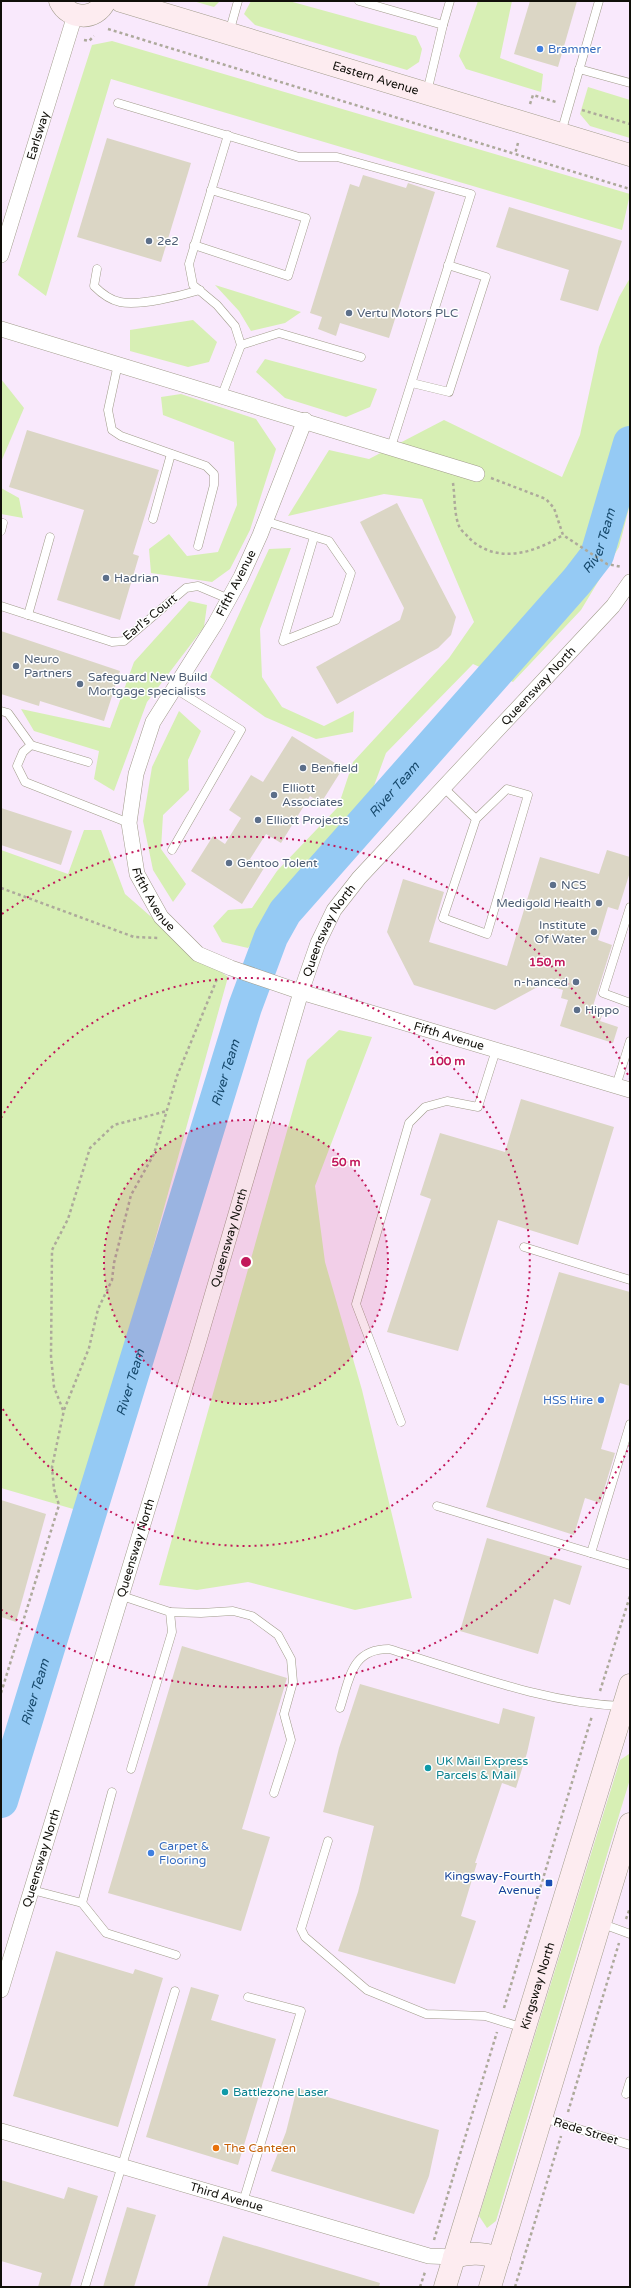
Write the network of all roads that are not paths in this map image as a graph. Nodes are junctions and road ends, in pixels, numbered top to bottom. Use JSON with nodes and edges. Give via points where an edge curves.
{"nodes":[{"id":1,"x":105,"y":1,"type":"edge"},
{"id":2,"x":121,"y":1,"type":"edge"},
{"id":3,"x":238,"y":1,"type":"edge"},
{"id":4,"x":359,"y":1,"type":"edge"},
{"id":5,"x":450,"y":1,"type":"edge"},
{"id":6,"x":599,"y":1,"type":"edge"},
{"id":7,"x":67,"y":8,"type":"edge"},
{"id":8,"x":443,"y":25,"type":"junction"},
{"id":9,"x":228,"y":34,"type":"junction"},
{"id":10,"x":579,"y":69,"type":"junction"},
{"id":11,"x":630,"y":83,"type":"edge"},
{"id":12,"x":426,"y":94,"type":"junction"},
{"id":13,"x":118,"y":103,"type":"dead end"},
{"id":14,"x":561,"y":134,"type":"junction"},
{"id":15,"x":228,"y":135,"type":"junction"},
{"id":16,"x":630,"y":155,"type":"edge"},
{"id":17,"x":211,"y":190,"type":"junction"},
{"id":18,"x":194,"y":245,"type":"junction"},
{"id":19,"x":1,"y":255,"type":"edge"},
{"id":20,"x":448,"y":265,"type":"junction"},
{"id":21,"x":97,"y":269,"type":"dead end"},
{"id":22,"x":200,"y":290,"type":"junction"},
{"id":23,"x":1,"y":329,"type":"edge"},
{"id":24,"x":240,"y":344,"type":"junction"},
{"id":25,"x":361,"y":357,"type":"dead end"},
{"id":26,"x":118,"y":364,"type":"junction"},
{"id":27,"x":412,"y":382,"type":"junction"},
{"id":28,"x":222,"y":395,"type":"junction"},
{"id":29,"x":305,"y":420,"type":"junction"},
{"id":30,"x":391,"y":447,"type":"junction"},
{"id":31,"x":171,"y":454,"type":"junction"},
{"id":32,"x":477,"y":474,"type":"road end"},
{"id":33,"x":153,"y":519,"type":"dead end"},
{"id":34,"x":265,"y":521,"type":"junction"},
{"id":35,"x":50,"y":537,"type":"dead end"},
{"id":36,"x":314,"y":537,"type":"junction"},
{"id":37,"x":198,"y":546,"type":"dead end"},
{"id":38,"x":630,"y":582,"type":"edge"},
{"id":39,"x":229,"y":599,"type":"junction"},
{"id":40,"x":1,"y":606,"type":"edge"},
{"id":41,"x":28,"y":615,"type":"junction"},
{"id":42,"x":174,"y":688,"type":"junction"},
{"id":43,"x":1,"y":711,"type":"edge"},
{"id":44,"x":30,"y":745,"type":"junction"},
{"id":45,"x":88,"y":762,"type":"dead end"},
{"id":46,"x":443,"y":788,"type":"junction"},
{"id":47,"x":476,"y":819,"type":"junction"},
{"id":48,"x":129,"y":823,"type":"junction"},
{"id":49,"x":172,"y":850,"type":"dead end"},
{"id":50,"x":630,"y":907,"type":"edge"},
{"id":51,"x":301,"y":992,"type":"junction"},
{"id":52,"x":630,"y":1002,"type":"edge"},
{"id":53,"x":630,"y":1041,"type":"edge"},
{"id":54,"x":496,"y":1050,"type":"junction"},
{"id":55,"x":623,"y":1088,"type":"edge"},
{"id":56,"x":524,"y":1247,"type":"dead end"},
{"id":57,"x":630,"y":1280,"type":"edge"},
{"id":58,"x":401,"y":1422,"type":"dead end"},
{"id":59,"x":630,"y":1424,"type":"edge"},
{"id":60,"x":437,"y":1506,"type":"dead end"},
{"id":61,"x":591,"y":1553,"type":"junction"},
{"id":62,"x":630,"y":1565,"type":"edge"},
{"id":63,"x":122,"y":1596,"type":"junction"},
{"id":64,"x":170,"y":1612,"type":"junction"},
{"id":65,"x":630,"y":1685,"type":"edge"},
{"id":66,"x":627,"y":1707,"type":"edge"},
{"id":67,"x":340,"y":1708,"type":"dead end"},
{"id":68,"x":131,"y":1769,"type":"dead end"},
{"id":69,"x":112,"y":1792,"type":"dead end"},
{"id":70,"x":274,"y":1793,"type":"dead end"},
{"id":71,"x":630,"y":1824,"type":"edge"},
{"id":72,"x":328,"y":1841,"type":"dead end"},
{"id":73,"x":32,"y":1890,"type":"junction"},
{"id":74,"x":82,"y":1903,"type":"junction"},
{"id":75,"x":600,"y":1923,"type":"junction"},
{"id":76,"x":626,"y":1932,"type":"edge"},
{"id":77,"x":176,"y":1955,"type":"dead end"},
{"id":78,"x":1,"y":1990,"type":"edge"},
{"id":79,"x":175,"y":1991,"type":"dead end"},
{"id":80,"x":248,"y":1996,"type":"dead end"},
{"id":81,"x":525,"y":2028,"type":"junction"},
{"id":82,"x":630,"y":2081,"type":"edge"},
{"id":83,"x":626,"y":2094,"type":"dead end"},
{"id":84,"x":541,"y":2118,"type":"junction"},
{"id":85,"x":1,"y":2131,"type":"edge"},
{"id":86,"x":630,"y":2145,"type":"edge"},
{"id":87,"x":122,"y":2166,"type":"junction"},
{"id":88,"x":243,"y":2202,"type":"junction"},
{"id":89,"x":454,"y":2257,"type":"junction"},
{"id":90,"x":499,"y":2258,"type":"junction"},
{"id":91,"x":85,"y":2287,"type":"edge"},
{"id":92,"x":445,"y":2287,"type":"edge"},
{"id":93,"x":490,"y":2287,"type":"edge"}],
"edges":[{"from":1,"to":7,"type":"street","via":[[91,15]]},
{"from":2,"to":9,"type":"street","name":"Eastern Avenue"},
{"from":3,"to":9,"type":"lane"},
{"from":4,"to":8,"type":"lane"},
{"from":5,"to":8,"type":"lane"},
{"from":6,"to":10,"type":"lane"},
{"from":7,"to":19,"type":"street","name":"Earlsway","via":[[68,37]]},
{"from":8,"to":12,"type":"lane"},
{"from":9,"to":12,"type":"street","name":"Eastern Avenue"},
{"from":10,"to":11,"type":"lane"},
{"from":10,"to":14,"type":"lane"},
{"from":12,"to":14,"type":"street","name":"Eastern Avenue"},
{"from":13,"to":15,"type":"lane"},
{"from":14,"to":16,"type":"street","name":"Eastern Avenue"},
{"from":15,"to":17,"type":"lane"},
{"from":15,"to":20,"type":"lane","via":[[299,157],[337,157],[471,194]]},
{"from":17,"to":18,"type":"lane"},
{"from":17,"to":18,"type":"lane","via":[[306,218],[288,276]]},
{"from":18,"to":22,"type":"lane","via":[[189,264],[193,285]]},
{"from":20,"to":27,"type":"lane"},
{"from":20,"to":27,"type":"lane","via":[[486,277],[449,392]]},
{"from":21,"to":22,"type":"lane","via":[[94,286],[102,294],[120,302],[175,298]]},
{"from":22,"to":24,"type":"lane","via":[[235,326]]},
{"from":23,"to":26,"type":"street"},
{"from":24,"to":25,"type":"lane","via":[[279,333]]},
{"from":24,"to":28,"type":"lane"},
{"from":26,"to":28,"type":"street"},
{"from":26,"to":31,"type":"lane","via":[[108,410],[112,430],[121,436]]},
{"from":27,"to":30,"type":"lane"},
{"from":28,"to":29,"type":"street"},
{"from":29,"to":30,"type":"street"},
{"from":29,"to":34,"type":"street","name":"Fifth Avenue"},
{"from":30,"to":32,"type":"street"},
{"from":31,"to":33,"type":"lane"},
{"from":31,"to":37,"type":"lane","via":[[206,466],[214,474],[214,485]]},
{"from":34,"to":36,"type":"lane"},
{"from":34,"to":39,"type":"street","name":"Fifth Avenue"},
{"from":35,"to":41,"type":"lane"},
{"from":36,"to":36,"type":"lane","via":[[329,541],[351,572],[336,620],[283,641]]},
{"from":38,"to":46,"type":"street","name":"Queensway North","via":[[613,606]]},
{"from":39,"to":41,"type":"lane","name":"Earl's Court","via":[[198,586],[186,588],[124,640],[112,642]]},
{"from":39,"to":42,"type":"street","name":"Fifth Avenue"},
{"from":40,"to":41,"type":"lane","name":"Earl's Court"},
{"from":42,"to":48,"type":"street","name":"Fifth Avenue","via":[[151,729],[136,774]]},
{"from":42,"to":49,"type":"lane","via":[[241,730]]},
{"from":43,"to":44,"type":"lane","via":[[8,713]]},
{"from":44,"to":45,"type":"lane"},
{"from":44,"to":48,"type":"lane","via":[[23,752],[17,766],[25,782]]},
{"from":46,"to":47,"type":"lane"},
{"from":46,"to":51,"type":"street","name":"Queensway North","via":[[359,878],[334,910],[318,943]]},
{"from":47,"to":47,"type":"lane","via":[[507,789],[528,795],[488,934],[443,918]]},
{"from":48,"to":51,"type":"street","name":"Fifth Avenue","via":[[137,874],[161,917],[198,954]]},
{"from":50,"to":52,"type":"lane","via":[[603,994]]},
{"from":51,"to":54,"type":"street","name":"Fifth Avenue"},
{"from":51,"to":63,"type":"street","name":"Queensway North"},
{"from":53,"to":55,"type":"lane"},
{"from":54,"to":55,"type":"street","name":"Fifth Avenue"},
{"from":54,"to":58,"type":"lane","via":[[478,1107],[447,1101],[425,1106],[409,1123],[356,1304]]},
{"from":56,"to":57,"type":"lane"},
{"from":59,"to":61,"type":"lane"},
{"from":60,"to":61,"type":"lane"},
{"from":61,"to":62,"type":"lane"},
{"from":63,"to":64,"type":"lane"},
{"from":63,"to":73,"type":"street","name":"Queensway North"},
{"from":64,"to":68,"type":"lane","via":[[172,1632]]},
{"from":64,"to":70,"type":"lane","via":[[233,1611],[252,1616],[278,1635],[291,1659],[293,1682],[284,1714],[291,1740]]},
{"from":65,"to":66,"type":"street","name":"Kingsway North"},
{"from":66,"to":67,"type":"lane","via":[[549,1698],[390,1649],[375,1649],[363,1655],[354,1666]]},
{"from":66,"to":81,"type":"street","name":"Kingsway North"},
{"from":69,"to":74,"type":"lane"},
{"from":71,"to":75,"type":"street"},
{"from":72,"to":81,"type":"lane","via":[[302,1929],[305,1937],[367,1990],[379,1997],[426,2014],[474,2015]]},
{"from":73,"to":74,"type":"lane"},
{"from":73,"to":78,"type":"street","name":"Queensway North"},
{"from":74,"to":77,"type":"lane","via":[[106,1933]]},
{"from":75,"to":76,"type":"lane"},
{"from":75,"to":84,"type":"street"},
{"from":79,"to":87,"type":"lane"},
{"from":80,"to":88,"type":"lane","via":[[301,2011]]},
{"from":81,"to":89,"type":"street","name":"Kingsway North"},
{"from":82,"to":83,"type":"lane"},
{"from":84,"to":86,"type":"lane","name":"Rede Street"},
{"from":84,"to":90,"type":"street"},
{"from":85,"to":87,"type":"street","name":"Third Avenue"},
{"from":87,"to":88,"type":"street","name":"Third Avenue"},
{"from":87,"to":91,"type":"lane"},
{"from":88,"to":89,"type":"street","name":"Third Avenue","via":[[429,2256]]},
{"from":89,"to":90,"type":"street","via":[[478,2252]]},
{"from":89,"to":92,"type":"street","name":"Kingsway North"},
{"from":90,"to":93,"type":"street"}]}
